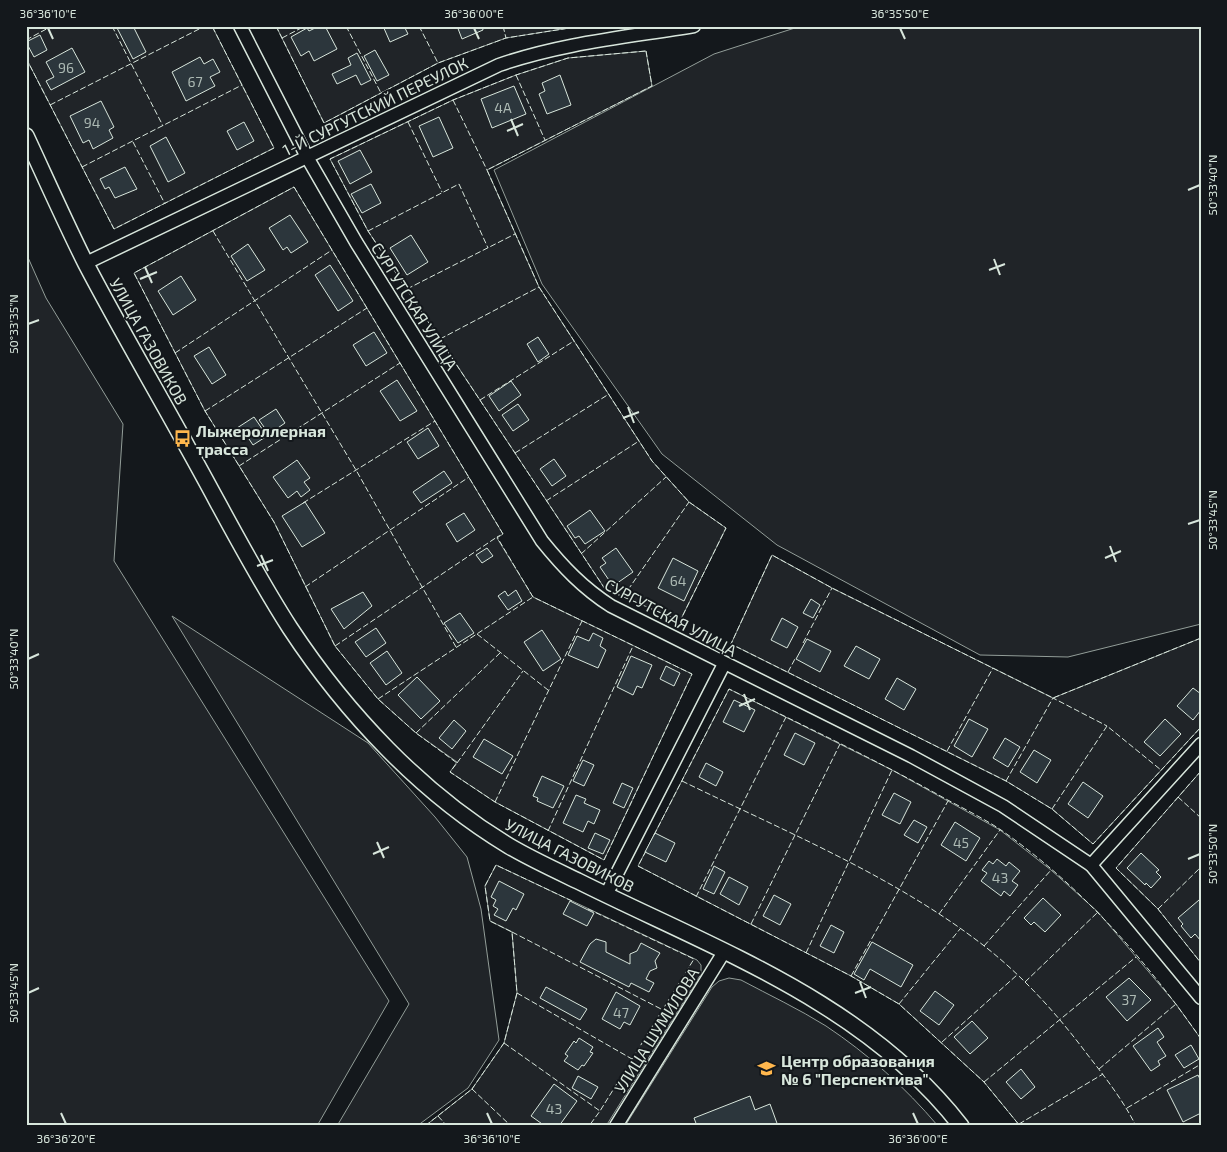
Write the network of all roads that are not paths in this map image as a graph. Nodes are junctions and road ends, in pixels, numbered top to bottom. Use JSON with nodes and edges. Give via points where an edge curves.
{"nodes":[{"id":1,"x":240,"y":26,"type":"edge"},
{"id":2,"x":694,"y":26,"type":"edge"},
{"id":3,"x":26,"y":136,"type":"edge"},
{"id":4,"x":307,"y":157,"type":"junction"},
{"id":5,"x":86,"y":263,"type":"junction"},
{"id":6,"x":724,"y":664,"type":"junction"},
{"id":7,"x":1201,"y":744,"type":"edge"},
{"id":8,"x":1091,"y":865,"type":"junction"},
{"id":9,"x":606,"y":895,"type":"junction"},
{"id":10,"x":724,"y":952,"type":"junction"},
{"id":11,"x":1201,"y":998,"type":"edge"},
{"id":12,"x":616,"y":1126,"type":"edge"},
{"id":13,"x":961,"y":1126,"type":"edge"}],
"edges":[{"from":1,"to":4,"type":"street","name":"СУРГУТСКАЯ УЛИЦА"},
{"from":2,"to":4,"type":"street","name":"1-Й СУРГУТСКИЙ ПЕРЕУЛОК","via":[[530,54],[453,86]]},
{"from":3,"to":5,"type":"street","name":"УЛИЦА ГАЗОВИКОВ"},
{"from":4,"to":5,"type":"street","name":"1-Й СУРГУТСКИЙ ПЕРЕУЛОК"},
{"from":4,"to":6,"type":"street","name":"СУРГУТСКАЯ УЛИЦА","via":[[356,242],[542,541],[562,567],[586,590],[611,606]]},
{"from":5,"to":9,"type":"street","name":"УЛИЦА ГАЗОВИКОВ","via":[[270,596],[328,682],[399,760],[452,806],[510,847]]},
{"from":6,"to":8,"type":"street","name":"СУРГУТСКАЯ УЛИЦА","via":[[911,756],[1003,806]]},
{"from":6,"to":9,"type":"street"},
{"from":7,"to":8,"type":"street"},
{"from":8,"to":11,"type":"street","name":"СУРГУТСКАЯ УЛИЦА"},
{"from":9,"to":10,"type":"street","name":"УЛИЦА ГАЗОВИКОВ"},
{"from":10,"to":12,"type":"street","name":"УЛИЦА ШУМИЛОВА"},
{"from":10,"to":13,"type":"street","name":"УЛИЦА ГАЗОВИКОВ","via":[[828,1006],[856,1025],[918,1076]]}]}
